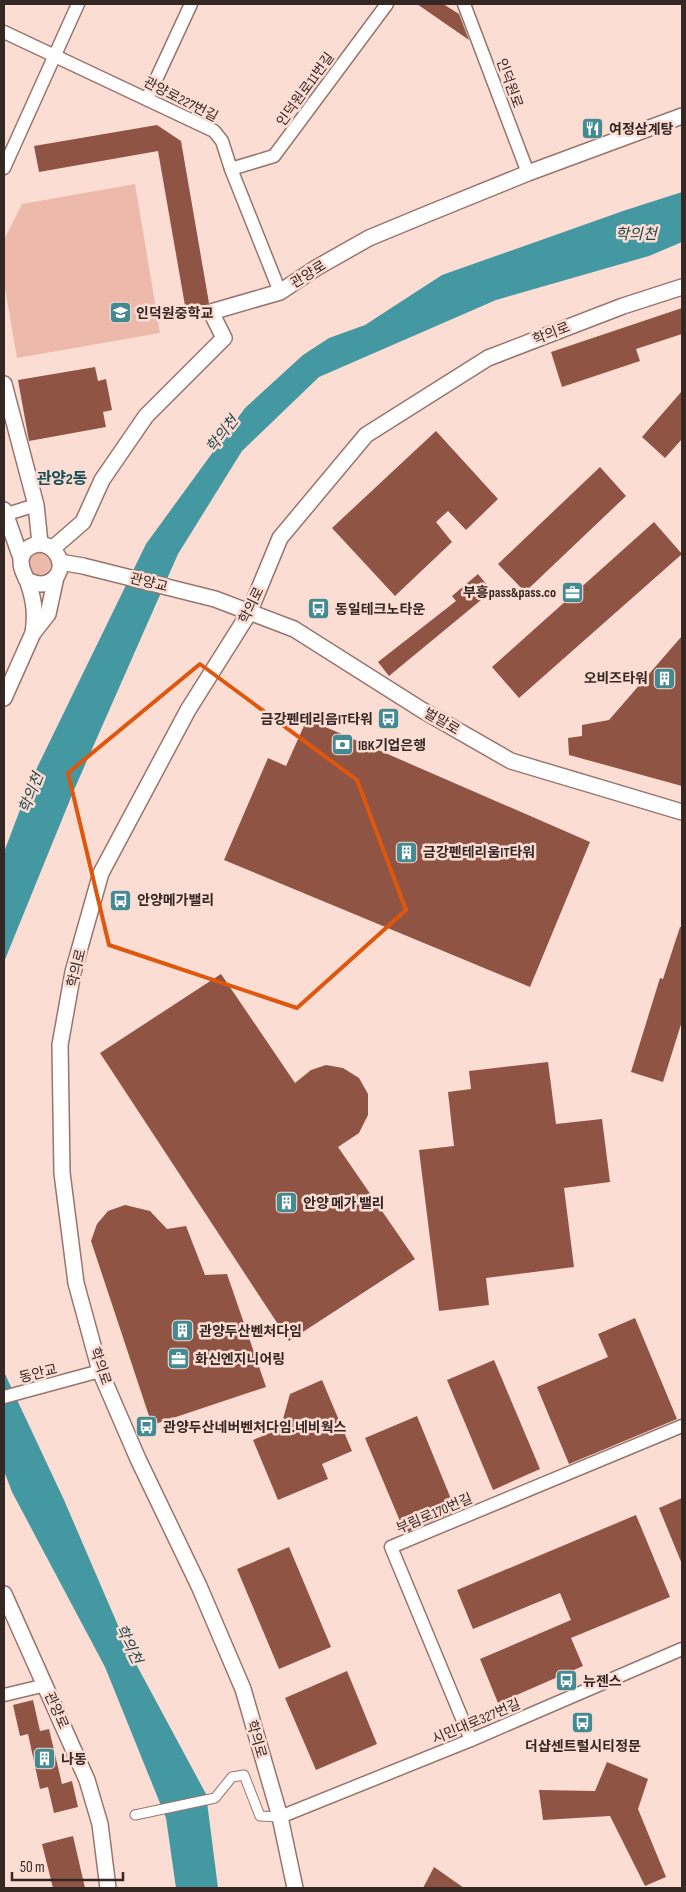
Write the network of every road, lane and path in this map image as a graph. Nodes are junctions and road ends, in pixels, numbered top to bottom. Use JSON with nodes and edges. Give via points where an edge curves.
{"nodes":[{"id":1,"x":78,"y":4,"type":"edge"},
{"id":2,"x":191,"y":4,"type":"edge"},
{"id":3,"x":387,"y":4,"type":"edge"},
{"id":4,"x":469,"y":4,"type":"edge"},
{"id":5,"x":4,"y":32,"type":"edge"},
{"id":6,"x":55,"y":55,"type":"junction"},
{"id":7,"x":147,"y":99,"type":"junction"},
{"id":8,"x":682,"y":116,"type":"edge"},
{"id":9,"x":4,"y":168,"type":"edge"},
{"id":10,"x":231,"y":170,"type":"junction"},
{"id":11,"x":528,"y":173,"type":"junction"},
{"id":12,"x":682,"y":287,"type":"edge"},
{"id":13,"x":280,"y":292,"type":"junction"},
{"id":14,"x":4,"y":384,"type":"edge"},
{"id":15,"x":36,"y":505,"type":"junction"},
{"id":16,"x":4,"y":514,"type":"edge"},
{"id":17,"x":47,"y":546,"type":"junction"},
{"id":18,"x":21,"y":558,"type":"junction"},
{"id":19,"x":58,"y":569,"type":"junction"},
{"id":20,"x":26,"y":579,"type":"junction"},
{"id":21,"x":215,"y":599,"type":"joint"},
{"id":22,"x":249,"y":613,"type":"junction"},
{"id":23,"x":33,"y":633,"type":"junction"},
{"id":24,"x":4,"y":698,"type":"edge"},
{"id":25,"x":682,"y":812,"type":"edge"},
{"id":26,"x":100,"y":1371,"type":"junction"},
{"id":27,"x":4,"y":1397,"type":"edge"},
{"id":28,"x":682,"y":1426,"type":"edge"},
{"id":29,"x":4,"y":1594,"type":"edge"},
{"id":30,"x":682,"y":1650,"type":"edge"},
{"id":31,"x":46,"y":1685,"type":"junction"},
{"id":32,"x":4,"y":1694,"type":"edge"},
{"id":33,"x":471,"y":1740,"type":"junction"},
{"id":34,"x":140,"y":1814,"type":"dead end"},
{"id":35,"x":280,"y":1816,"type":"junction"},
{"id":36,"x":108,"y":1888,"type":"edge"},
{"id":37,"x":296,"y":1888,"type":"edge"}],
"edges":[{"from":1,"to":6,"type":"street"},
{"from":2,"to":7,"type":"street"},
{"from":3,"to":10,"type":"street","name":"인덕원로11번길","via":[[274,156]]},
{"from":4,"to":11,"type":"street","name":"인덕원로"},
{"from":5,"to":6,"type":"street","name":"관양로227번길"},
{"from":6,"to":7,"type":"street","name":"관양로227번길"},
{"from":6,"to":9,"type":"street"},
{"from":7,"to":10,"type":"street","name":"관양로227번길","via":[[214,131],[222,141]]},
{"from":8,"to":11,"type":"street","name":"관양로"},
{"from":10,"to":13,"type":"street","name":"관양로227번길"},
{"from":11,"to":13,"type":"street","name":"관양로","via":[[369,238]]},
{"from":12,"to":22,"type":"street","name":"학의로","via":[[488,358],[366,435],[280,538]]},
{"from":13,"to":17,"type":"street","name":"관양로","via":[[211,312],[224,338],[146,416],[102,480],[83,522]]},
{"from":14,"to":15,"type":"street"},
{"from":15,"to":16,"type":"street"},
{"from":15,"to":17,"type":"street"},
{"from":16,"to":18,"type":"street"},
{"from":17,"to":18,"type":"street","via":[[32,546]]},
{"from":17,"to":19,"type":"street","via":[[58,554]]},
{"from":18,"to":20,"type":"street","via":[[21,569]]},
{"from":19,"to":20,"type":"street","via":[[50,582],[34,583]]},
{"from":19,"to":21,"type":"street","name":"관양교","via":[[83,566]]},
{"from":19,"to":23,"type":"street","via":[[48,614]]},
{"from":20,"to":23,"type":"street","via":[[36,613]]},
{"from":21,"to":22,"type":"street","name":"벌말로"},
{"from":22,"to":25,"type":"street","name":"벌말로","via":[[294,630],[511,761]]},
{"from":22,"to":26,"type":"street","name":"학의로","via":[[188,710],[101,873],[72,980],[60,1045],[62,1173],[76,1283]]},
{"from":23,"to":24,"type":"street"},
{"from":26,"to":27,"type":"street","name":"동안교"},
{"from":26,"to":35,"type":"street","name":"학의로","via":[[138,1460],[200,1586],[243,1689]]},
{"from":28,"to":33,"type":"street","name":"부림로170번길","via":[[391,1547]]},
{"from":29,"to":31,"type":"street","name":"관양로"},
{"from":30,"to":33,"type":"street","name":"시민대로327번길"},
{"from":31,"to":32,"type":"street"},
{"from":31,"to":36,"type":"street","name":"관양로","via":[[87,1780],[100,1824]]},
{"from":33,"to":35,"type":"street","name":"시민대로327번길"},
{"from":34,"to":35,"type":"street","via":[[215,1798],[232,1778],[244,1776],[260,1816]]},
{"from":35,"to":37,"type":"street","name":"학의로"}]}
